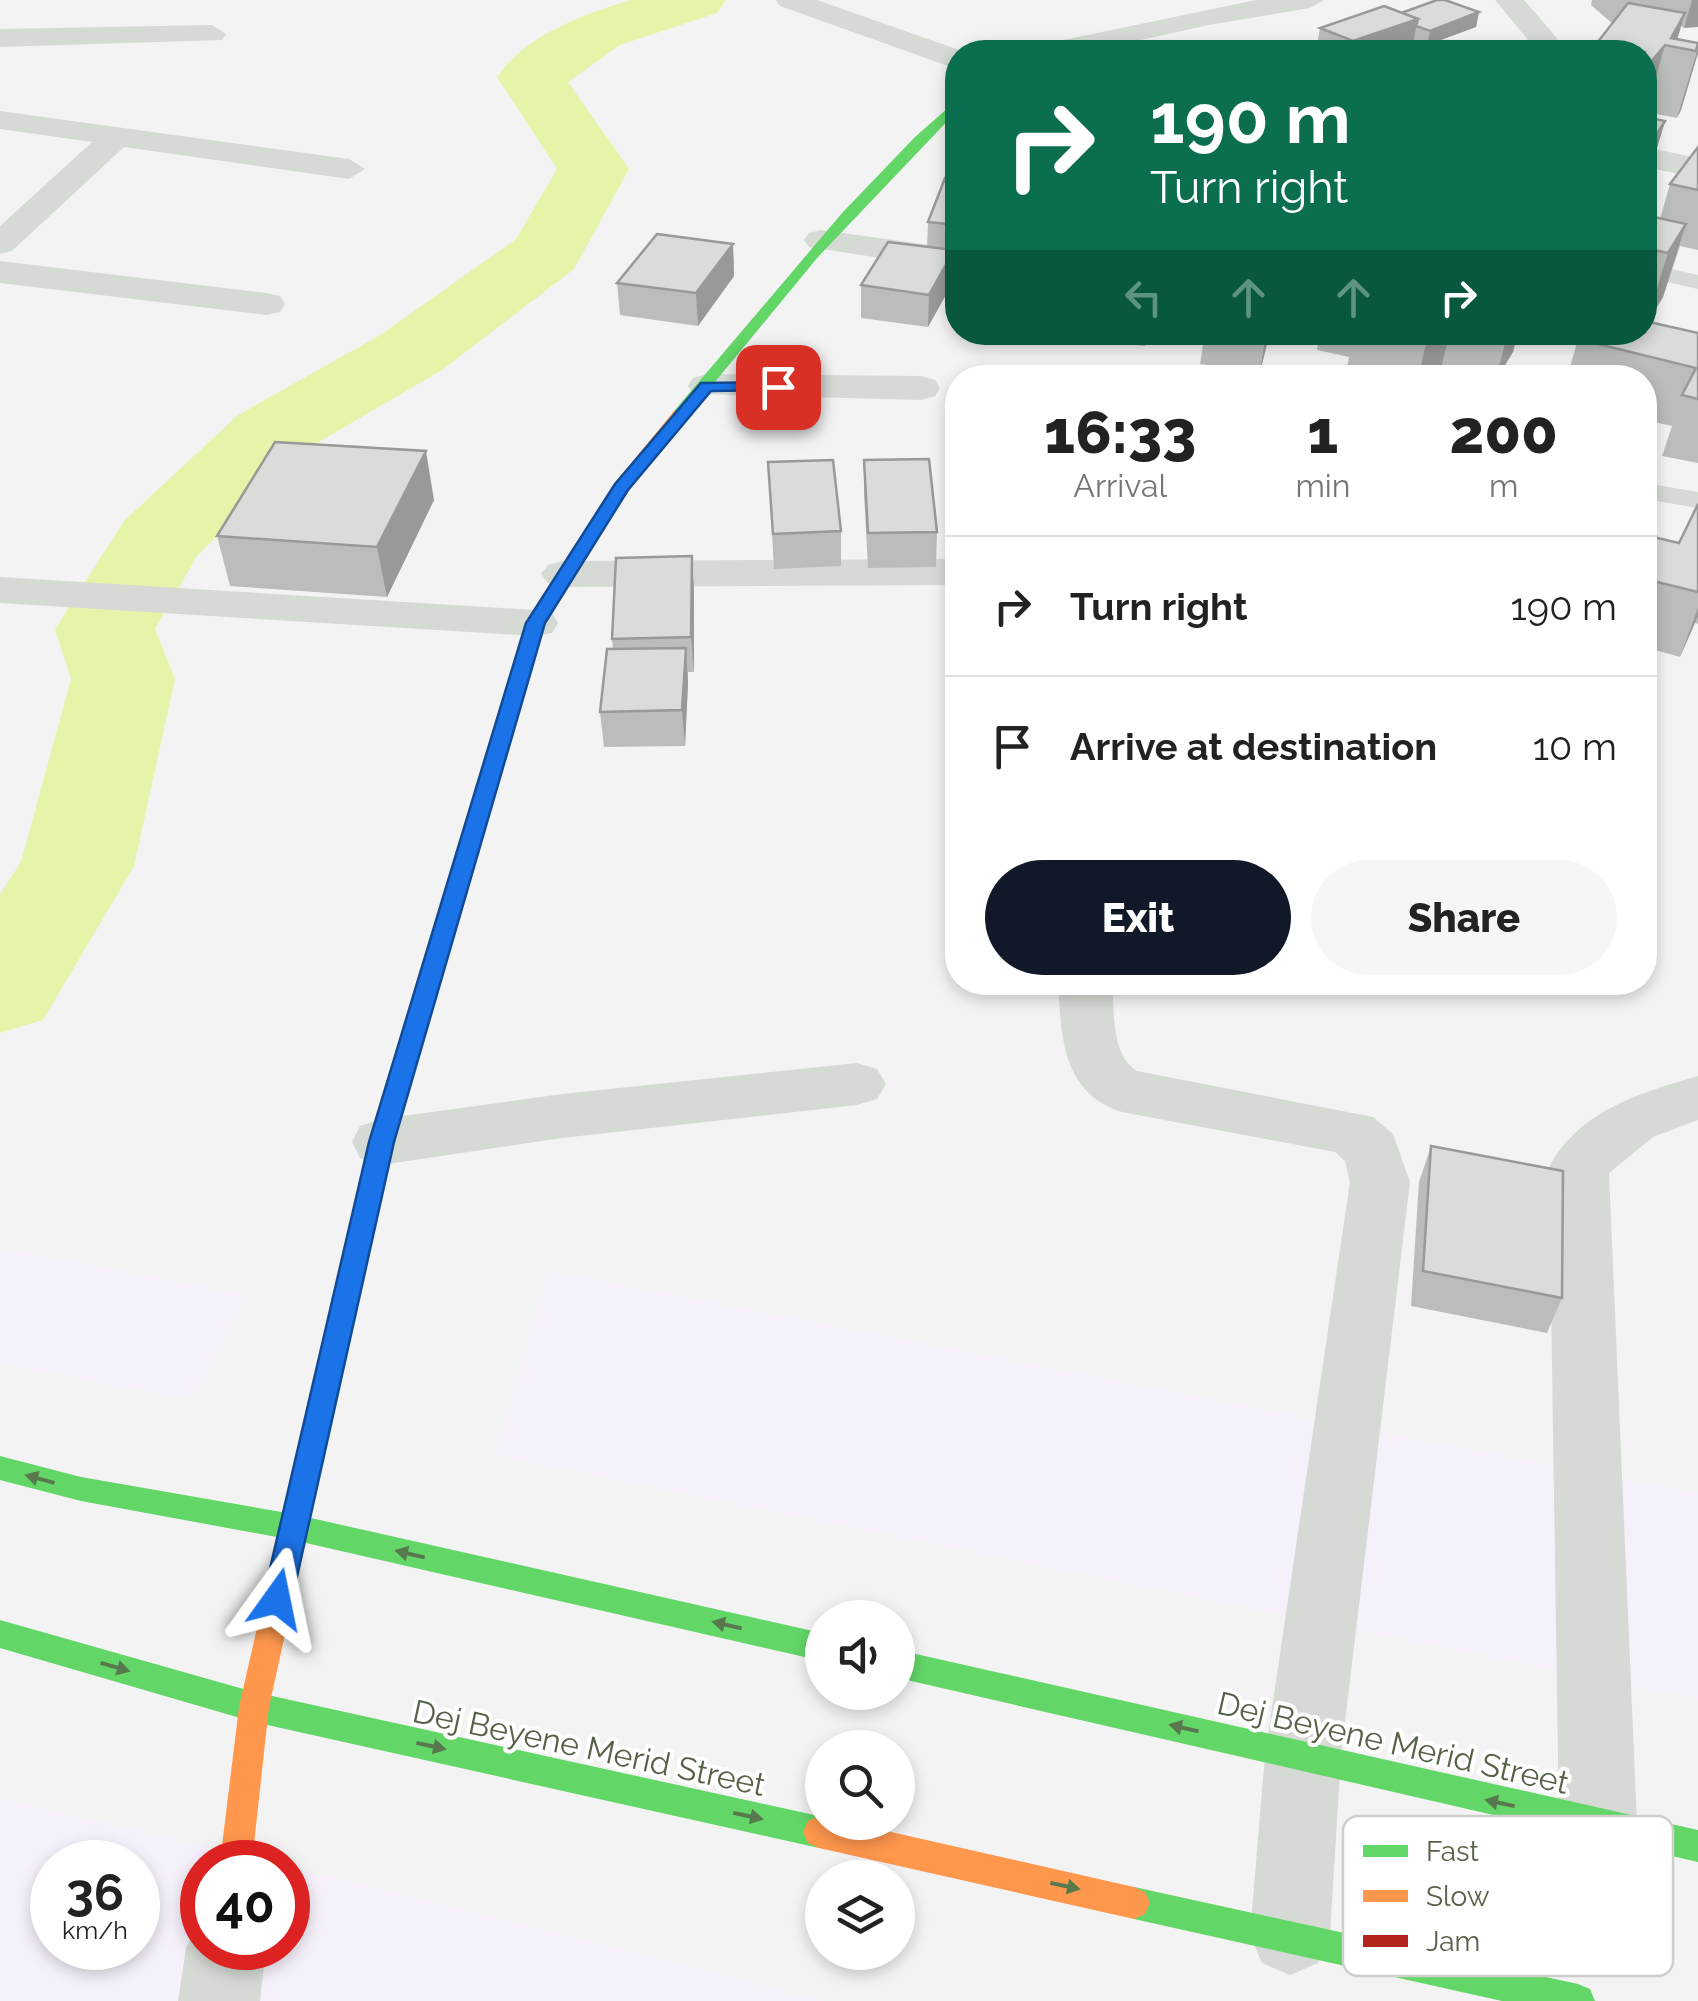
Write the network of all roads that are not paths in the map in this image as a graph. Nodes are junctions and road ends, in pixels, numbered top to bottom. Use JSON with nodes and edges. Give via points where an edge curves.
{"nodes":[{"id":1,"x":790,"y":0,"type":"edge"},
{"id":2,"x":1310,"y":0,"type":"edge"},
{"id":3,"x":1509,"y":0,"type":"edge"},
{"id":4,"x":212,"y":34,"type":"dead end"},
{"id":5,"x":0,"y":38,"type":"edge"},
{"id":6,"x":1100,"y":40,"type":"edge"},
{"id":7,"x":1543,"y":40,"type":"edge"},
{"id":8,"x":945,"y":55,"type":"edge"},
{"id":9,"x":945,"y":117,"type":"edge"},
{"id":10,"x":0,"y":120,"type":"edge"},
{"id":11,"x":116,"y":137,"type":"junction"},
{"id":12,"x":1657,"y":159,"type":"edge"},
{"id":13,"x":1698,"y":168,"type":"edge"},
{"id":14,"x":349,"y":169,"type":"dead end"},
{"id":15,"x":821,"y":240,"type":"junction"},
{"id":16,"x":0,"y":244,"type":"edge"},
{"id":17,"x":945,"y":258,"type":"edge"},
{"id":18,"x":0,"y":272,"type":"edge"},
{"id":19,"x":1657,"y":273,"type":"edge"},
{"id":20,"x":1698,"y":282,"type":"edge"},
{"id":21,"x":267,"y":304,"type":"dead end"},
{"id":22,"x":707,"y":386,"type":"junction"},
{"id":23,"x":921,"y":388,"type":"dead end"},
{"id":24,"x":1657,"y":493,"type":"edge"},
{"id":25,"x":1698,"y":500,"type":"edge"},
{"id":26,"x":945,"y":572,"type":"edge"},
{"id":27,"x":564,"y":574,"type":"junction"},
{"id":28,"x":0,"y":590,"type":"edge"},
{"id":29,"x":536,"y":623,"type":"junction"},
{"id":30,"x":1086,"y":995,"type":"edge"},
{"id":31,"x":857,"y":1084,"type":"dead end"},
{"id":32,"x":1698,"y":1098,"type":"edge"},
{"id":33,"x":382,"y":1142,"type":"junction"},
{"id":34,"x":0,"y":1468,"type":"edge"},
{"id":35,"x":293,"y":1528,"type":"junction"},
{"id":36,"x":0,"y":1634,"type":"edge"},
{"id":37,"x":805,"y":1643,"type":"edge"},
{"id":38,"x":915,"y":1668,"type":"edge"},
{"id":39,"x":254,"y":1707,"type":"junction"},
{"id":40,"x":1303,"y":1755,"type":"junction"},
{"id":41,"x":1568,"y":1816,"type":"edge"},
{"id":42,"x":1598,"y":1816,"type":"edge"},
{"id":43,"x":239,"y":1840,"type":"edge"},
{"id":44,"x":1673,"y":1840,"type":"edge"},
{"id":45,"x":1698,"y":1846,"type":"edge"},
{"id":46,"x":1290,"y":1935,"type":"junction"},
{"id":47,"x":1343,"y":1947,"type":"edge"},
{"id":48,"x":224,"y":1970,"type":"edge"},
{"id":49,"x":1469,"y":1976,"type":"edge"},
{"id":50,"x":220,"y":2001,"type":"edge"},
{"id":51,"x":1578,"y":2001,"type":"edge"}],
"edges":[{"from":1,"to":8,"type":"street"},
{"from":2,"to":6,"type":"street"},
{"from":3,"to":7,"type":"street"},
{"from":4,"to":5,"type":"street"},
{"from":9,"to":15,"type":"street"},
{"from":10,"to":11,"type":"street"},
{"from":11,"to":14,"type":"street"},
{"from":11,"to":16,"type":"street"},
{"from":12,"to":13,"type":"street"},
{"from":15,"to":17,"type":"street"},
{"from":15,"to":22,"type":"street"},
{"from":18,"to":21,"type":"street"},
{"from":19,"to":20,"type":"lane"},
{"from":22,"to":23,"type":"street"},
{"from":22,"to":27,"type":"street","via":[[621,487]]},
{"from":24,"to":25,"type":"lane"},
{"from":26,"to":27,"type":"street"},
{"from":27,"to":29,"type":"street"},
{"from":28,"to":29,"type":"street"},
{"from":29,"to":33,"type":"street"},
{"from":30,"to":40,"type":"street","via":[[1093,1058],[1106,1082],[1352,1133],[1372,1150],[1380,1182]]},
{"from":31,"to":33,"type":"street"},
{"from":32,"to":42,"type":"street","via":[[1605,1135],[1579,1167]]},
{"from":33,"to":35,"type":"street"},
{"from":35,"to":34,"type":"street","one_way":true,"via":[[81,1490]]},
{"from":37,"to":35,"type":"street","one_way":true},
{"from":35,"to":39,"type":"street"},
{"from":36,"to":39,"type":"street","name":"Dej Beyene Merid Street","one_way":true},
{"from":40,"to":38,"type":"street","name":"Dej Beyene Merid Street","one_way":true},
{"from":39,"to":43,"type":"street"},
{"from":39,"to":46,"type":"street","name":"Dej Beyene Merid Street","one_way":true},
{"from":41,"to":40,"type":"street","name":"Dej Beyene Merid Street","one_way":true},
{"from":40,"to":46,"type":"street"},
{"from":44,"to":45,"type":"street","name":"Dej Beyene Merid Street"},
{"from":46,"to":47,"type":"street","name":"Dej Beyene Merid Street"},
{"from":48,"to":50,"type":"street"},
{"from":49,"to":51,"type":"street","name":"Dej Beyene Merid Street"}]}
